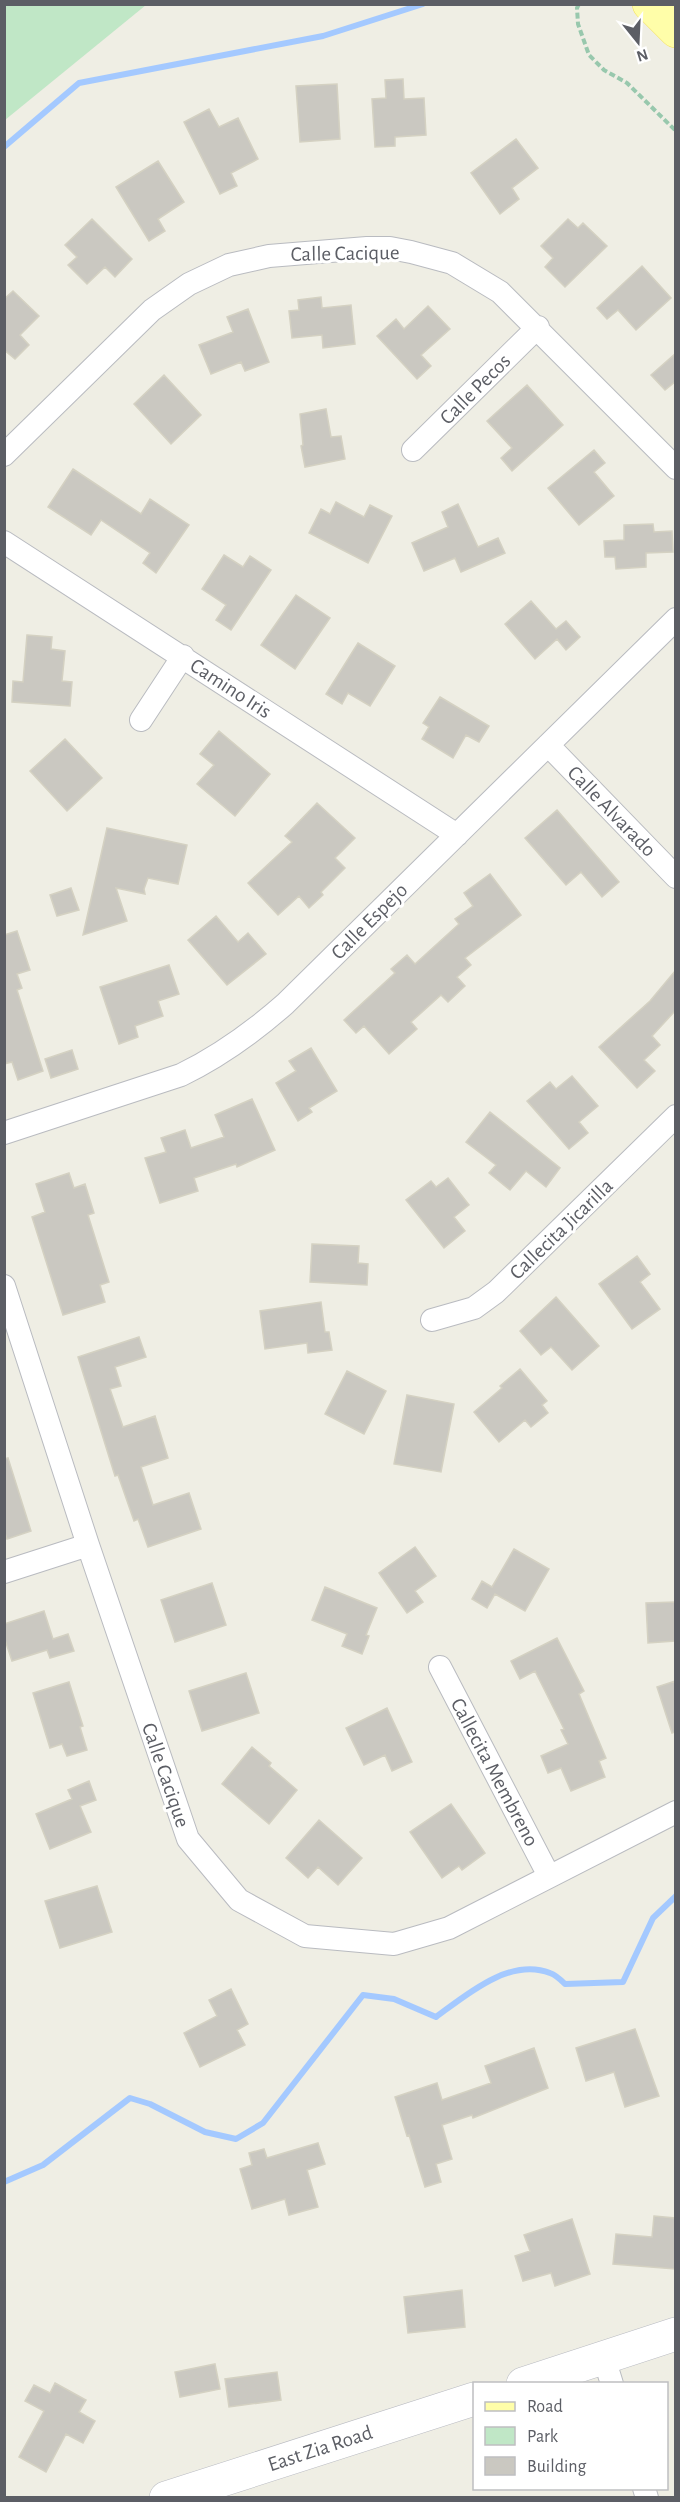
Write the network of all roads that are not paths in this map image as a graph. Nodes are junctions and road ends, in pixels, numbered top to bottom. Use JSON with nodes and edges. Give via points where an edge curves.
{"nodes":[{"id":1,"x":649,"y":4,"type":"edge"},
{"id":2,"x":675,"y":31,"type":"edge"},
{"id":3,"x":538,"y":327,"type":"junction"},
{"id":4,"x":413,"y":450,"type":"dead end"},
{"id":5,"x":4,"y":454,"type":"edge"},
{"id":6,"x":675,"y":468,"type":"edge"},
{"id":7,"x":4,"y":542,"type":"edge"},
{"id":8,"x":675,"y":619,"type":"edge"},
{"id":9,"x":183,"y":656,"type":"junction"},
{"id":10,"x":141,"y":720,"type":"dead end"},
{"id":11,"x":548,"y":745,"type":"junction"},
{"id":12,"x":457,"y":835,"type":"junction"},
{"id":13,"x":675,"y":877,"type":"edge"},
{"id":14,"x":675,"y":1116,"type":"edge"},
{"id":15,"x":4,"y":1133,"type":"edge"},
{"id":16,"x":4,"y":1286,"type":"edge"},
{"id":17,"x":432,"y":1320,"type":"dead end"},
{"id":18,"x":88,"y":1545,"type":"junction"},
{"id":19,"x":4,"y":1572,"type":"edge"},
{"id":20,"x":440,"y":1667,"type":"dead end"},
{"id":21,"x":675,"y":1812,"type":"edge"},
{"id":22,"x":549,"y":1876,"type":"junction"},
{"id":23,"x":675,"y":2334,"type":"edge"},
{"id":24,"x":608,"y":2371,"type":"edge"},
{"id":25,"x":536,"y":2382,"type":"edge"},
{"id":26,"x":473,"y":2399,"type":"edge"},
{"id":27,"x":166,"y":2498,"type":"edge"}],
"edges":[{"from":1,"to":2,"type":"main road"},
{"from":3,"to":4,"type":"street","name":"Calle Pecos"},
{"from":3,"to":5,"type":"street","name":"Calle Cacique","via":[[484,281],[452,263],[411,252],[367,248],[248,260],[209,273],[170,295]]},
{"from":3,"to":6,"type":"street","name":"Calle Cacique"},
{"from":7,"to":9,"type":"street","name":"Camino Iris"},
{"from":8,"to":11,"type":"street","name":"Calle Espejo"},
{"from":9,"to":10,"type":"street"},
{"from":9,"to":12,"type":"street","name":"Camino Iris"},
{"from":11,"to":12,"type":"street","name":"Calle Espejo"},
{"from":11,"to":13,"type":"street","name":"Calle Alvarado"},
{"from":12,"to":15,"type":"street","name":"Calle Espejo","via":[[285,1005],[227,1050],[156,1084]]},
{"from":14,"to":17,"type":"street","name":"Callecita Jicarilla","via":[[496,1292],[474,1308]]},
{"from":16,"to":18,"type":"street","name":"Calle Cacique"},
{"from":18,"to":19,"type":"street"},
{"from":18,"to":22,"type":"street","name":"Calle Cacique","via":[[188,1839],[239,1900],[305,1936],[394,1944],[449,1928]]},
{"from":20,"to":22,"type":"street","name":"Callecita Membreno"},
{"from":21,"to":22,"type":"street","name":"Calle Cacique"},
{"from":23,"to":24,"type":"street"},
{"from":24,"to":25,"type":"street"},
{"from":26,"to":27,"type":"street","name":"East Zia Road"}]}
